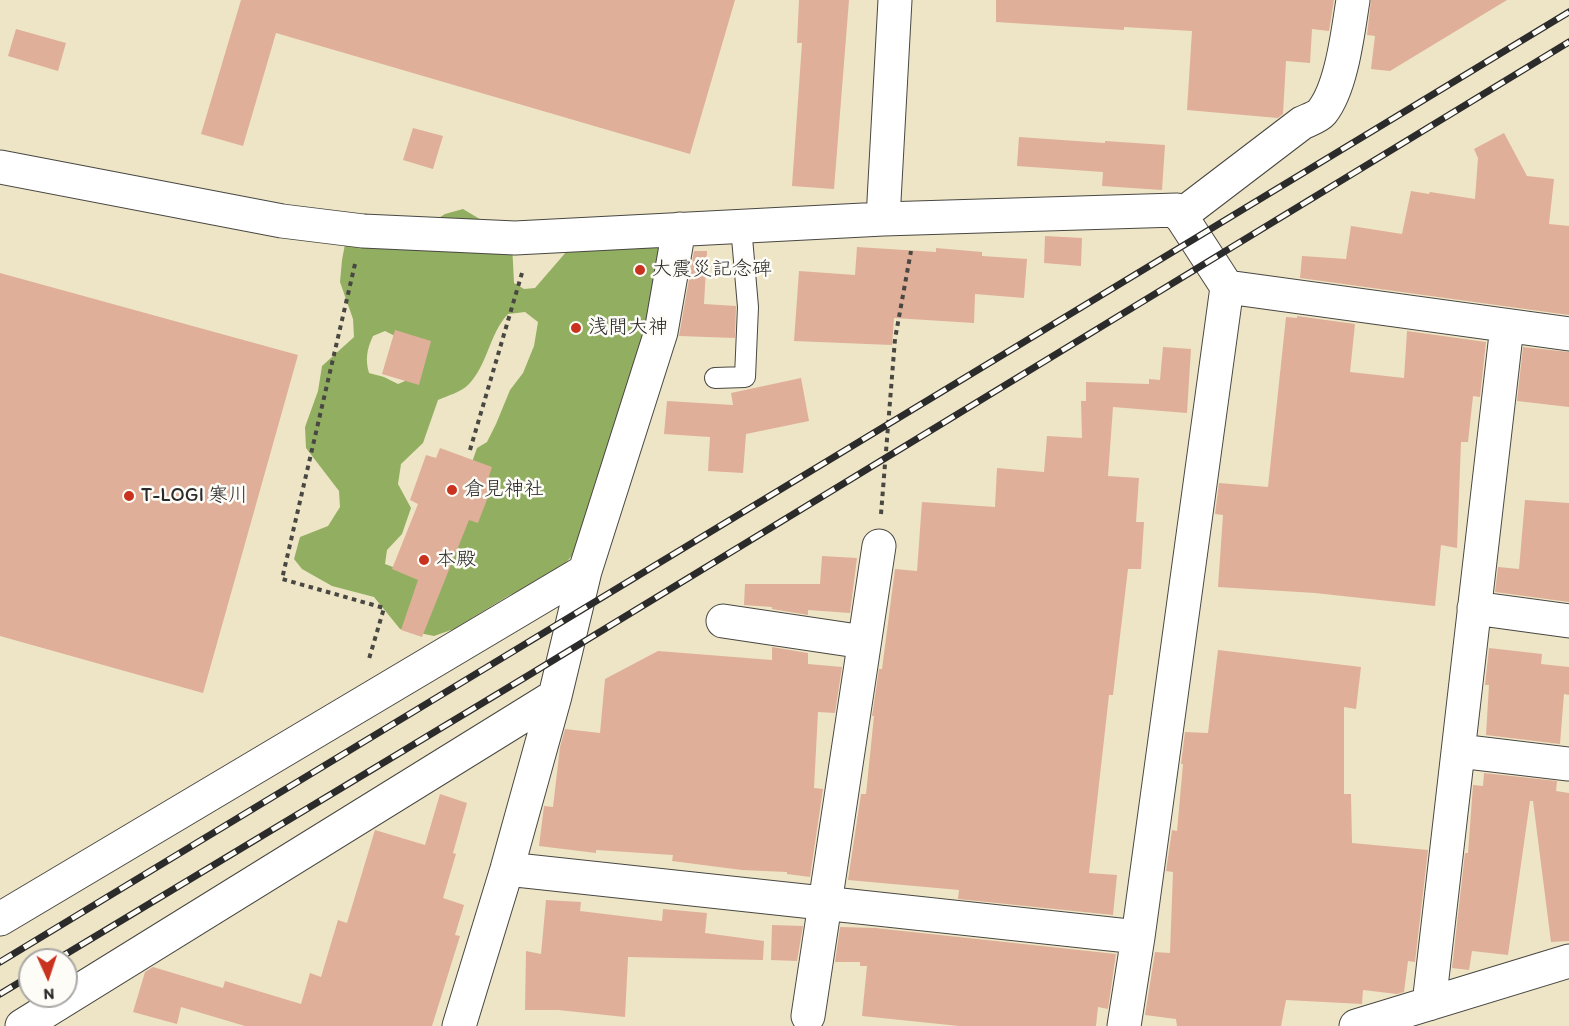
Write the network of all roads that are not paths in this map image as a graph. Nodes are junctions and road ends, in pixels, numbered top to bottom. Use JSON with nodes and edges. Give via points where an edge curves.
{"nodes":[{"id":1,"x":895,"y":0,"type":"edge"},
{"id":2,"x":1353,"y":0,"type":"edge"},
{"id":3,"x":0,"y":166,"type":"edge"},
{"id":4,"x":1180,"y":216,"type":"junction"},
{"id":5,"x":883,"y":219,"type":"junction"},
{"id":6,"x":741,"y":226,"type":"junction"},
{"id":7,"x":680,"y":229,"type":"junction"},
{"id":8,"x":1227,"y":287,"type":"junction"},
{"id":9,"x":1507,"y":326,"type":"junction"},
{"id":10,"x":1569,"y":334,"type":"edge"},
{"id":11,"x":715,"y":378,"type":"dead end"},
{"id":12,"x":879,"y":546,"type":"road end"},
{"id":13,"x":585,"y":571,"type":"junction"},
{"id":14,"x":1474,"y":608,"type":"junction"},
{"id":15,"x":723,"y":621,"type":"dead end"},
{"id":16,"x":1569,"y":621,"type":"edge"},
{"id":17,"x":864,"y":642,"type":"junction"},
{"id":18,"x":555,"y":696,"type":"junction"},
{"id":19,"x":1459,"y":751,"type":"junction"},
{"id":20,"x":1569,"y":764,"type":"edge"},
{"id":21,"x":507,"y":869,"type":"junction"},
{"id":22,"x":825,"y":903,"type":"junction"},
{"id":23,"x":0,"y":919,"type":"edge"},
{"id":24,"x":1138,"y":938,"type":"junction"},
{"id":25,"x":1569,"y":961,"type":"edge"},
{"id":26,"x":1429,"y":1004,"type":"junction"},
{"id":27,"x":808,"y":1016,"type":"dead end"},
{"id":28,"x":22,"y":1026,"type":"edge"},
{"id":29,"x":459,"y":1026,"type":"edge"},
{"id":30,"x":1124,"y":1026,"type":"edge"},
{"id":31,"x":1356,"y":1026,"type":"edge"}],
"edges":[{"from":1,"to":5,"type":"street"},
{"from":2,"to":4,"type":"street","via":[[1344,56],[1322,113],[1302,123]]},
{"from":3,"to":7,"type":"street","via":[[282,221],[363,231],[515,238]]},
{"from":4,"to":5,"type":"street","via":[[1177,210]]},
{"from":4,"to":8,"type":"street"},
{"from":5,"to":6,"type":"street"},
{"from":6,"to":7,"type":"street"},
{"from":6,"to":11,"type":"lane","via":[[748,307],[745,377]]},
{"from":7,"to":13,"type":"street","via":[[661,332]]},
{"from":8,"to":9,"type":"street"},
{"from":8,"to":24,"type":"street"},
{"from":9,"to":10,"type":"street"},
{"from":9,"to":14,"type":"street"},
{"from":12,"to":17,"type":"street"},
{"from":13,"to":18,"type":"street"},
{"from":13,"to":23,"type":"street"},
{"from":14,"to":16,"type":"street"},
{"from":14,"to":19,"type":"street"},
{"from":15,"to":17,"type":"street"},
{"from":17,"to":22,"type":"street"},
{"from":18,"to":21,"type":"street"},
{"from":18,"to":28,"type":"street"},
{"from":19,"to":20,"type":"street"},
{"from":19,"to":26,"type":"street"},
{"from":21,"to":22,"type":"street"},
{"from":21,"to":29,"type":"street"},
{"from":22,"to":24,"type":"street"},
{"from":22,"to":27,"type":"street"},
{"from":24,"to":30,"type":"street"},
{"from":25,"to":26,"type":"street"},
{"from":26,"to":31,"type":"street"}]}
